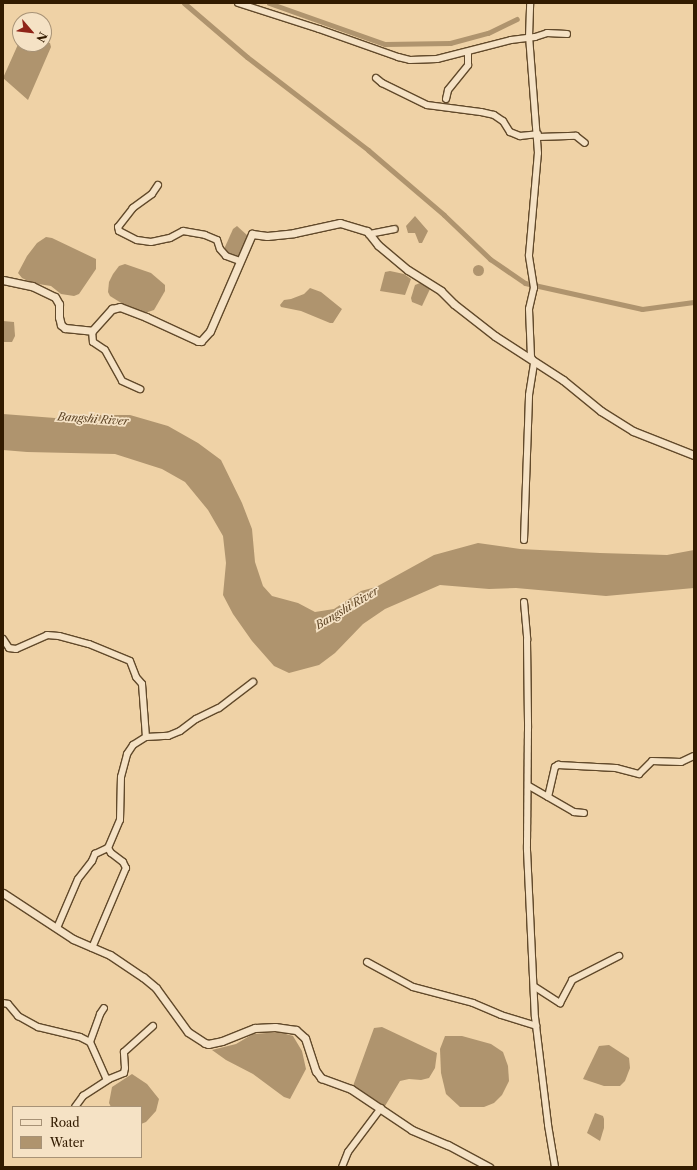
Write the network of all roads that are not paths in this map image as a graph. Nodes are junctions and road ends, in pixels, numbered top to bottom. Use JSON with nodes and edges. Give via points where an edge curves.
{"nodes":[{"id":1,"x":238,"y":3,"type":"edge"},
{"id":2,"x":530,"y":3,"type":"edge"},
{"id":3,"x":568,"y":34,"type":"dead end"},
{"id":4,"x":529,"y":37,"type":"junction"},
{"id":5,"x":468,"y":52,"type":"junction"},
{"id":6,"x":376,"y":78,"type":"dead end"},
{"id":7,"x":446,"y":99,"type":"dead end"},
{"id":8,"x":538,"y":136,"type":"junction"},
{"id":9,"x":585,"y":143,"type":"dead end"},
{"id":10,"x":158,"y":185,"type":"dead end"},
{"id":11,"x":395,"y":229,"type":"dead end"},
{"id":12,"x":369,"y":234,"type":"junction"},
{"id":13,"x":240,"y":261,"type":"junction"},
{"id":14,"x":3,"y":280,"type":"edge"},
{"id":15,"x":92,"y":331,"type":"junction"},
{"id":16,"x":534,"y":362,"type":"junction"},
{"id":17,"x":140,"y":389,"type":"dead end"},
{"id":18,"x":694,"y":455,"type":"edge"},
{"id":19,"x":524,"y":540,"type":"dead end"},
{"id":20,"x":524,"y":602,"type":"dead end"},
{"id":21,"x":3,"y":639,"type":"edge"},
{"id":22,"x":253,"y":682,"type":"dead end"},
{"id":23,"x":146,"y":737,"type":"junction"},
{"id":24,"x":694,"y":756,"type":"edge"},
{"id":25,"x":529,"y":786,"type":"junction"},
{"id":26,"x":548,"y":798,"type":"junction"},
{"id":27,"x":584,"y":813,"type":"dead end"},
{"id":28,"x":108,"y":848,"type":"junction"},
{"id":29,"x":3,"y":893,"type":"edge"},
{"id":30,"x":57,"y":928,"type":"junction"},
{"id":31,"x":92,"y":948,"type":"junction"},
{"id":32,"x":619,"y":956,"type":"dead end"},
{"id":33,"x":367,"y":962,"type":"dead end"},
{"id":34,"x":535,"y":988,"type":"junction"},
{"id":35,"x":3,"y":1003,"type":"edge"},
{"id":36,"x":104,"y":1008,"type":"dead end"},
{"id":37,"x":153,"y":1026,"type":"dead end"},
{"id":38,"x":536,"y":1026,"type":"junction"},
{"id":39,"x":90,"y":1042,"type":"junction"},
{"id":40,"x":109,"y":1079,"type":"junction"},
{"id":41,"x":76,"y":1106,"type":"edge"},
{"id":42,"x":381,"y":1108,"type":"junction"},
{"id":43,"x":342,"y":1167,"type":"edge"},
{"id":44,"x":489,"y":1167,"type":"edge"},
{"id":45,"x":555,"y":1167,"type":"edge"}],
"edges":[{"from":1,"to":5,"type":"street","via":[[410,60],[437,59]]},
{"from":2,"to":4,"type":"street"},
{"from":3,"to":4,"type":"street","via":[[547,33]]},
{"from":4,"to":5,"type":"street"},
{"from":4,"to":8,"type":"street"},
{"from":5,"to":7,"type":"street","via":[[468,65],[448,90]]},
{"from":6,"to":8,"type":"street","via":[[427,105],[494,115],[503,121],[510,132],[520,136]]},
{"from":8,"to":9,"type":"street","via":[[576,136]]},
{"from":8,"to":16,"type":"street","via":[[529,255],[534,288],[529,309],[531,357]]},
{"from":10,"to":13,"type":"street","via":[[152,194],[133,208],[118,230],[137,240],[151,242],[170,238],[183,231],[199,234],[217,240],[223,253]]},
{"from":11,"to":12,"type":"street"},
{"from":12,"to":13,"type":"street","via":[[357,227],[340,223],[267,236],[252,234]]},
{"from":12,"to":16,"type":"street","via":[[408,270]]},
{"from":13,"to":15,"type":"street","via":[[210,331],[201,341],[120,307],[112,309]]},
{"from":14,"to":15,"type":"street","via":[[47,292],[58,300],[61,325],[65,328]]},
{"from":15,"to":17,"type":"street","via":[[93,342],[105,350],[122,381]]},
{"from":16,"to":18,"type":"street","via":[[633,431]]},
{"from":16,"to":19,"type":"street","via":[[529,395]]},
{"from":20,"to":25,"type":"street"},
{"from":21,"to":23,"type":"street","via":[[9,648],[16,649],[47,635],[59,636],[89,644],[130,661],[136,677],[142,684]]},
{"from":22,"to":23,"type":"street","via":[[219,708],[196,719],[180,731],[168,736]]},
{"from":23,"to":28,"type":"street","via":[[133,745],[127,754],[121,777],[120,820]]},
{"from":24,"to":26,"type":"street","via":[[681,762],[652,760],[639,774],[616,768],[558,765]]},
{"from":25,"to":26,"type":"street"},
{"from":25,"to":34,"type":"street","via":[[527,850]]},
{"from":26,"to":27,"type":"street","via":[[574,812]]},
{"from":28,"to":30,"type":"street","via":[[95,854],[78,879]]},
{"from":28,"to":31,"type":"street","via":[[126,868]]},
{"from":29,"to":30,"type":"street"},
{"from":30,"to":31,"type":"street"},
{"from":31,"to":42,"type":"street","via":[[122,962],[156,988],[188,1032],[204,1043],[222,1041],[254,1028],[296,1030],[304,1038],[321,1078],[351,1089]]},
{"from":32,"to":34,"type":"street","via":[[572,980],[560,1003]]},
{"from":33,"to":38,"type":"street","via":[[413,987],[473,1003]]},
{"from":34,"to":38,"type":"street"},
{"from":35,"to":39,"type":"street","via":[[8,1004],[18,1016],[38,1027],[80,1037]]},
{"from":36,"to":39,"type":"street"},
{"from":37,"to":40,"type":"street","via":[[122,1055],[124,1073]]},
{"from":38,"to":45,"type":"street"},
{"from":39,"to":40,"type":"street","via":[[106,1078]]},
{"from":40,"to":41,"type":"street","via":[[83,1096]]},
{"from":42,"to":43,"type":"street","via":[[348,1152]]},
{"from":42,"to":44,"type":"street","via":[[412,1130],[448,1145]]}]}
